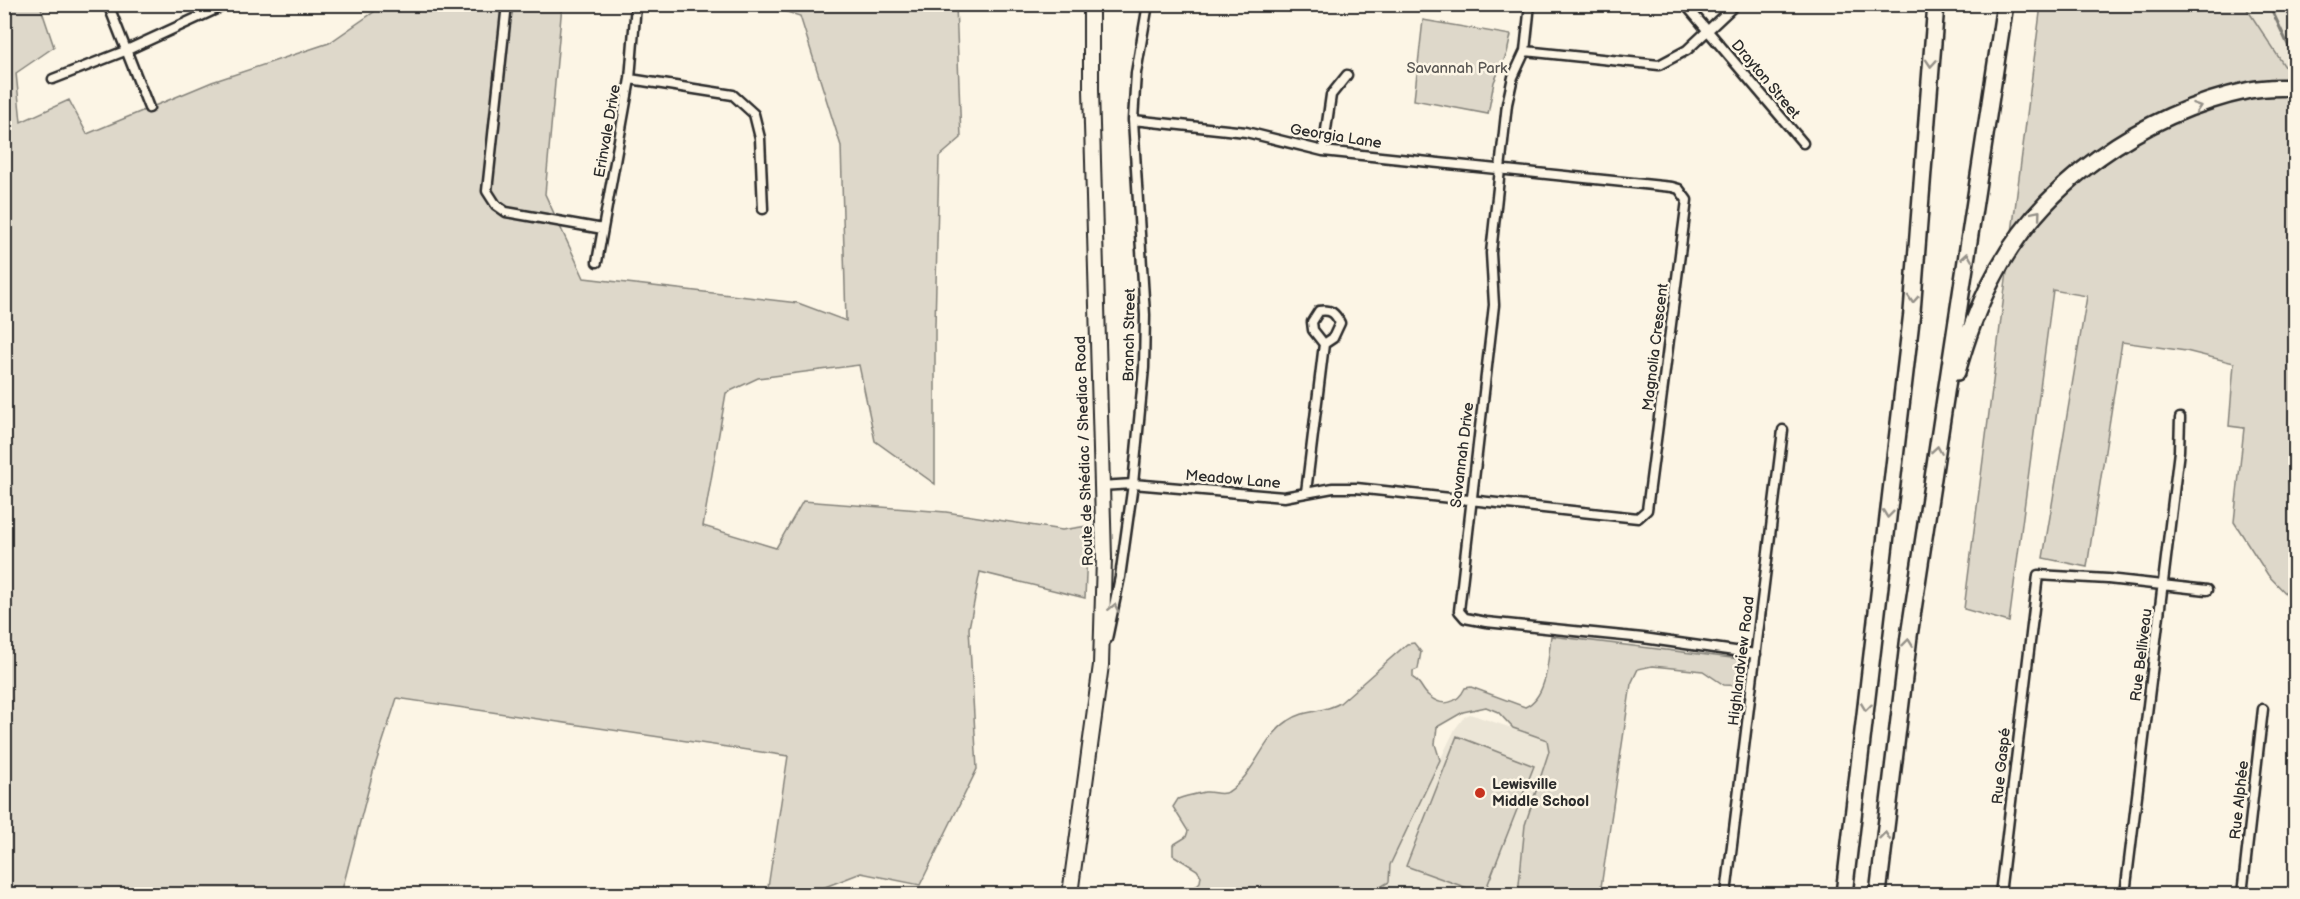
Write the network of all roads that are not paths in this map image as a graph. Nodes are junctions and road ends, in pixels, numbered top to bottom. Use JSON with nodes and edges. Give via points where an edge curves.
{"nodes":[{"id":1,"x":108,"y":4,"type":"edge"},
{"id":2,"x":228,"y":4,"type":"edge"},
{"id":3,"x":507,"y":4,"type":"edge"},
{"id":4,"x":636,"y":4,"type":"edge"},
{"id":5,"x":1091,"y":4,"type":"edge"},
{"id":6,"x":1148,"y":4,"type":"edge"},
{"id":7,"x":1530,"y":4,"type":"edge"},
{"id":8,"x":1685,"y":4,"type":"edge"},
{"id":9,"x":1736,"y":4,"type":"edge"},
{"id":10,"x":1936,"y":4,"type":"edge"},
{"id":11,"x":2005,"y":4,"type":"edge"},
{"id":12,"x":1708,"y":31,"type":"junction"},
{"id":13,"x":125,"y":51,"type":"junction"},
{"id":14,"x":1524,"y":51,"type":"junction"},
{"id":15,"x":1347,"y":75,"type":"dead end"},
{"id":16,"x":53,"y":79,"type":"dead end"},
{"id":17,"x":630,"y":79,"type":"junction"},
{"id":18,"x":2295,"y":87,"type":"edge"},
{"id":19,"x":149,"y":108,"type":"dead end"},
{"id":20,"x":1133,"y":120,"type":"junction"},
{"id":21,"x":1803,"y":143,"type":"dead end"},
{"id":22,"x":1323,"y":151,"type":"junction"},
{"id":23,"x":1499,"y":170,"type":"junction"},
{"id":24,"x":763,"y":209,"type":"dead end"},
{"id":25,"x":603,"y":229,"type":"junction"},
{"id":26,"x":597,"y":262,"type":"dead end"},
{"id":27,"x":1324,"y":344,"type":"dead end"},
{"id":28,"x":1942,"y":417,"type":"junction"},
{"id":29,"x":2180,"y":418,"type":"dead end"},
{"id":30,"x":1783,"y":430,"type":"dead end"},
{"id":31,"x":1133,"y":484,"type":"junction"},
{"id":32,"x":1100,"y":486,"type":"junction"},
{"id":33,"x":1306,"y":492,"type":"junction"},
{"id":34,"x":1470,"y":501,"type":"junction"},
{"id":35,"x":2163,"y":585,"type":"junction"},
{"id":36,"x":2207,"y":590,"type":"dead end"},
{"id":37,"x":1756,"y":654,"type":"junction"},
{"id":38,"x":1101,"y":665,"type":"junction"},
{"id":39,"x":2263,"y":709,"type":"dead end"},
{"id":40,"x":1070,"y":894,"type":"edge"},
{"id":41,"x":1726,"y":894,"type":"edge"},
{"id":42,"x":1844,"y":894,"type":"edge"},
{"id":43,"x":1878,"y":894,"type":"edge"},
{"id":44,"x":2000,"y":894,"type":"edge"},
{"id":45,"x":2128,"y":894,"type":"edge"},
{"id":46,"x":2242,"y":894,"type":"edge"}],
"edges":[{"from":1,"to":13,"type":"street"},
{"from":2,"to":13,"type":"street"},
{"from":3,"to":25,"type":"street","via":[[487,191],[506,212]]},
{"from":4,"to":17,"type":"street","name":"Erinvale Drive"},
{"from":5,"to":32,"type":"main road","name":"Route de Shédiac / Shediac Road"},
{"from":6,"to":20,"type":"street","name":"Branch Street","via":[[1136,72]]},
{"from":7,"to":14,"type":"street","name":"Savannah Drive"},
{"from":8,"to":12,"type":"street","name":"Drayton Street"},
{"from":9,"to":12,"type":"street"},
{"from":10,"to":42,"type":"highway","one_way":true,"via":[[1912,312]]},
{"from":28,"to":11,"type":"highway","one_way":true},
{"from":12,"to":14,"type":"street","via":[[1678,56],[1659,65]]},
{"from":12,"to":21,"type":"street","name":"Drayton Street"},
{"from":13,"to":16,"type":"street"},
{"from":13,"to":19,"type":"street"},
{"from":14,"to":23,"type":"street","name":"Savannah Drive","via":[[1507,104]]},
{"from":15,"to":22,"type":"street","via":[[1331,95]]},
{"from":17,"to":24,"type":"street","via":[[733,95],[754,114],[760,138]]},
{"from":17,"to":25,"type":"street","name":"Erinvale Drive"},
{"from":28,"to":18,"type":"highway","one_way":true,"via":[[1969,333],[1991,281],[2021,233],[2061,186],[2124,140],[2191,109],[2251,90]]},
{"from":20,"to":22,"type":"street","name":"Georgia Lane","via":[[1246,132]]},
{"from":20,"to":31,"type":"street","name":"Branch Street","via":[[1144,368]]},
{"from":22,"to":23,"type":"street","name":"Georgia Lane"},
{"from":23,"to":34,"type":"street","name":"Savannah Drive","via":[[1491,253],[1494,306]]},
{"from":23,"to":34,"type":"street","name":"Magnolia Crescent","via":[[1672,187],[1679,189],[1687,200],[1644,516]]},
{"from":25,"to":26,"type":"street","name":"Erinvale Drive"},
{"from":27,"to":33,"type":"street"},
{"from":43,"to":28,"type":"highway","one_way":true,"via":[[1909,636]]},
{"from":29,"to":35,"type":"street","name":"Rue Belliveau"},
{"from":30,"to":37,"type":"street","name":"Highlandview Road"},
{"from":31,"to":32,"type":"street","name":"Meadow Lane"},
{"from":31,"to":33,"type":"street","name":"Meadow Lane","via":[[1284,497]]},
{"from":38,"to":31,"type":"street","name":"Branch Street","one_way":true,"via":[[1120,577]]},
{"from":32,"to":38,"type":"main road","name":"Route de Shédiac / Shediac Road","via":[[1104,558]]},
{"from":33,"to":34,"type":"street","name":"Meadow Lane","via":[[1356,488]]},
{"from":34,"to":37,"type":"street","name":"Savannah Drive","via":[[1458,604],[1465,618]]},
{"from":35,"to":36,"type":"street"},
{"from":35,"to":44,"type":"street","name":"Rue Gaspé","via":[[2038,575]]},
{"from":35,"to":45,"type":"street","name":"Rue Belliveau"},
{"from":37,"to":41,"type":"street","name":"Highlandview Road"},
{"from":38,"to":40,"type":"main road","name":"Route de Shédiac / Shediac Road"},
{"from":39,"to":46,"type":"street","name":"Rue Alphée"}]}
